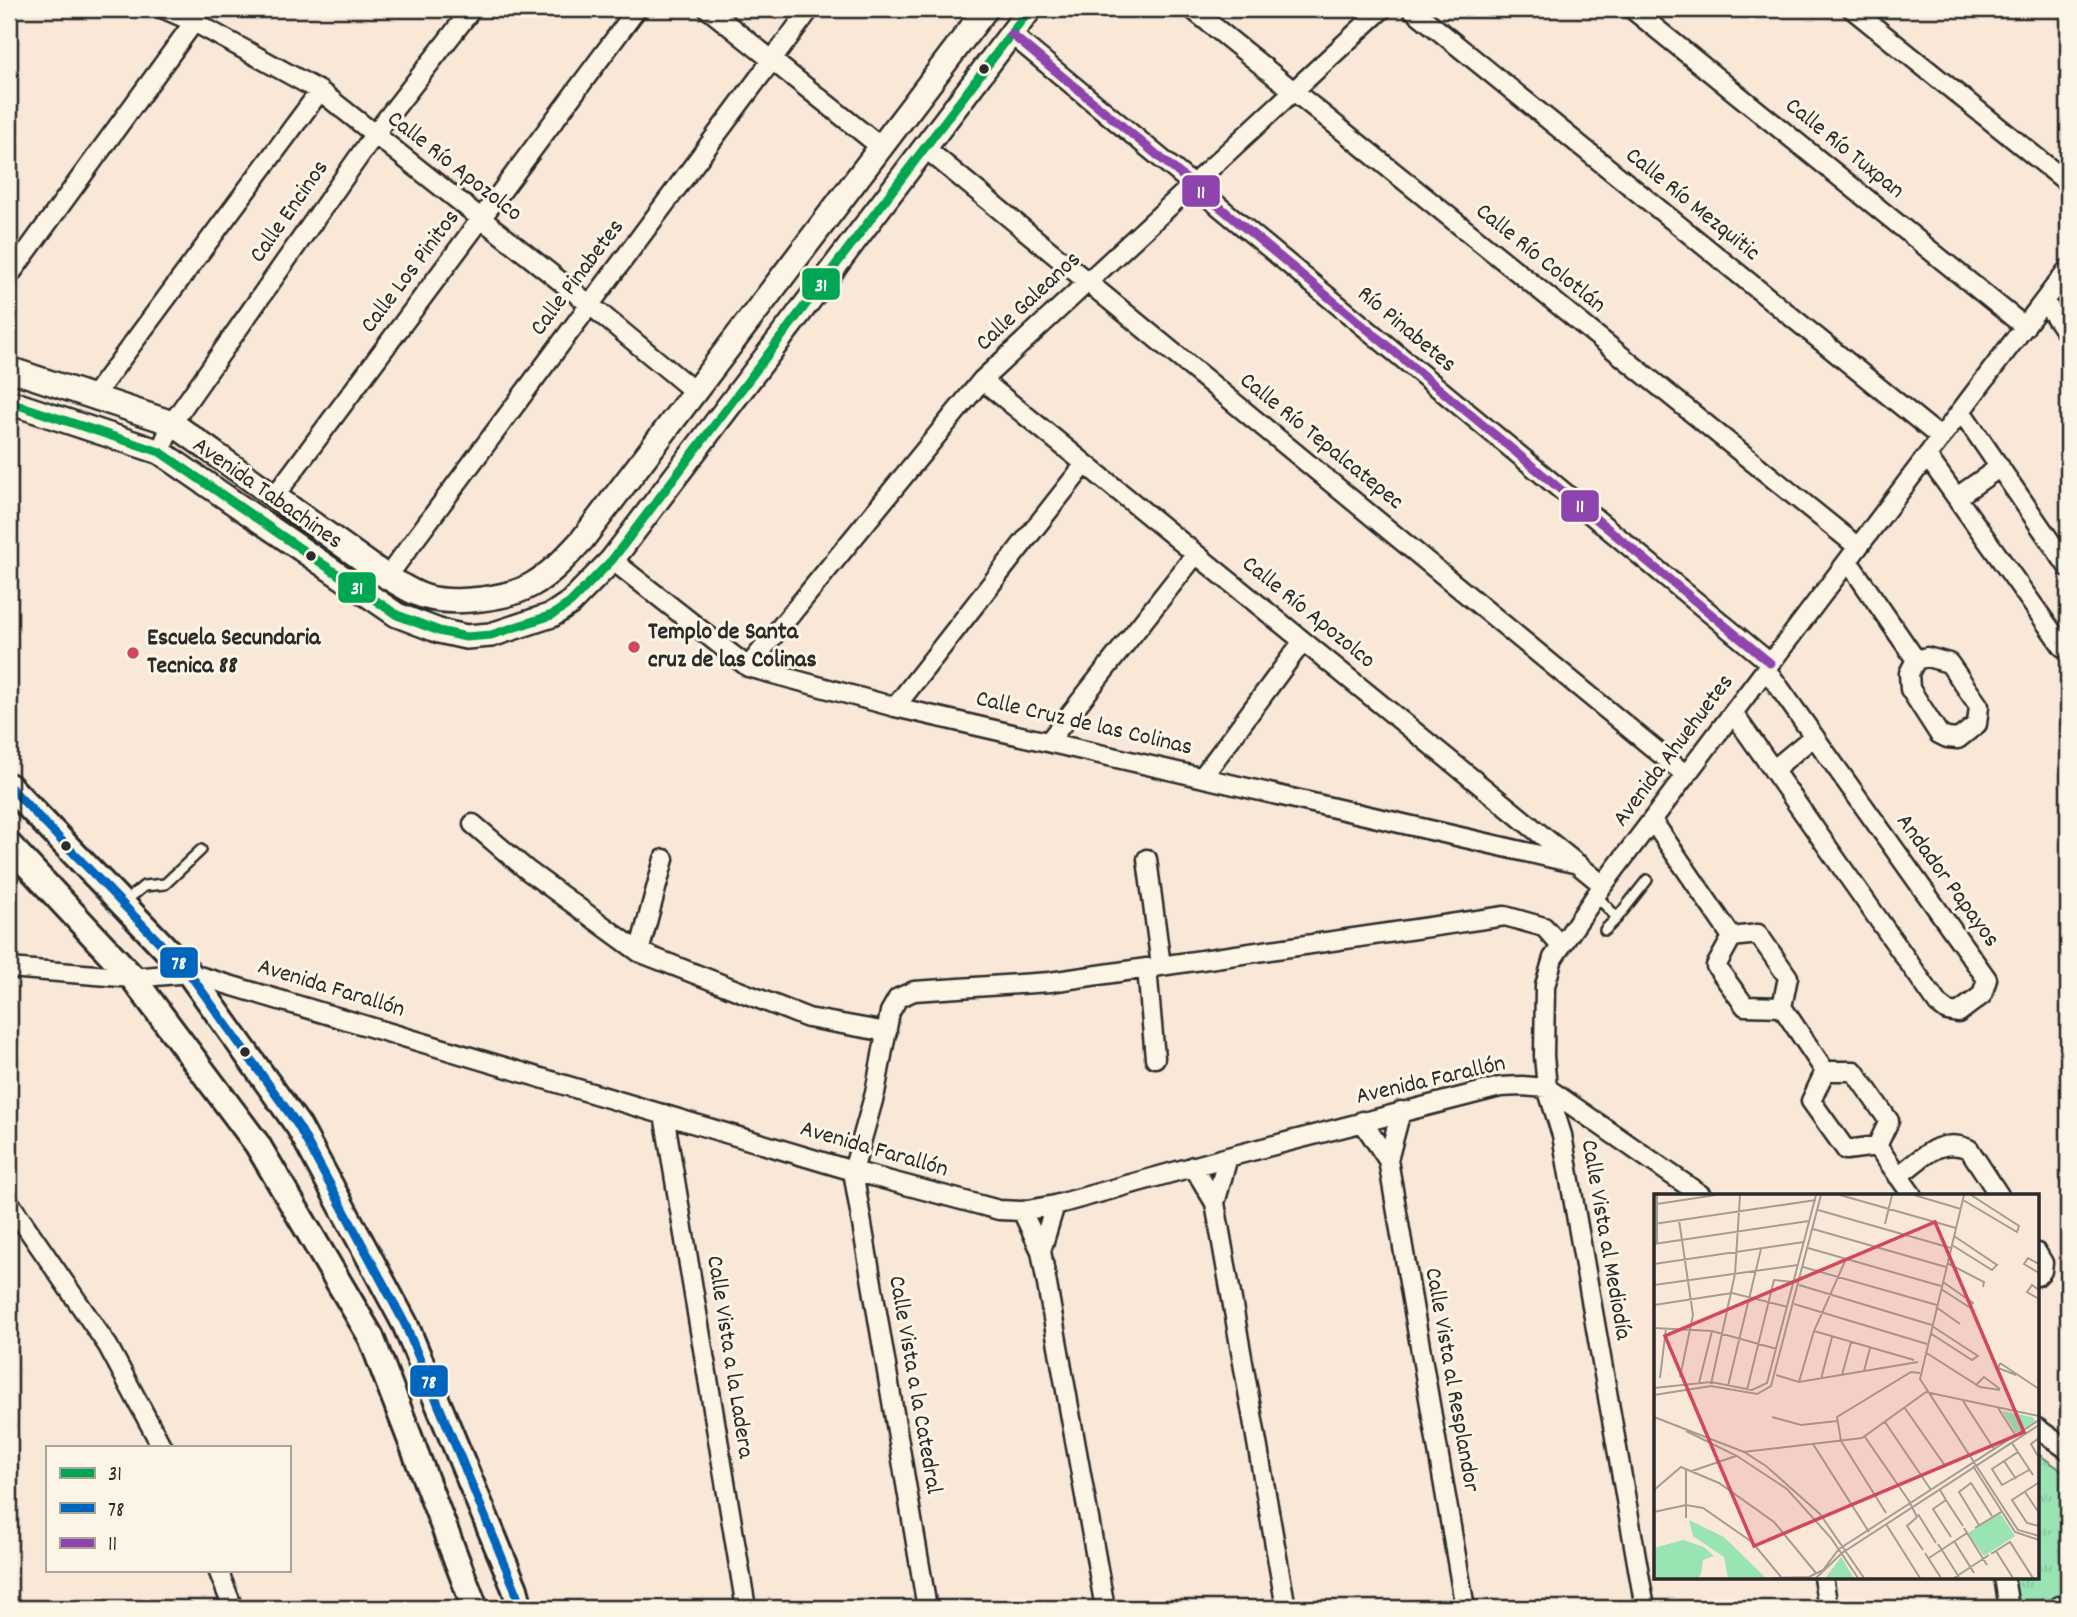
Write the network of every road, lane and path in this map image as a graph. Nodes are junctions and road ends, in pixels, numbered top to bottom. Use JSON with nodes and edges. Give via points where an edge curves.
{"nodes":[{"id":1,"x":164,"y":9,"type":"edge"},
{"id":2,"x":472,"y":9,"type":"edge"},
{"id":3,"x":637,"y":9,"type":"edge"},
{"id":4,"x":708,"y":9,"type":"edge"},
{"id":5,"x":810,"y":9,"type":"edge"},
{"id":6,"x":986,"y":9,"type":"edge"},
{"id":7,"x":1031,"y":9,"type":"edge"},
{"id":8,"x":1192,"y":9,"type":"edge"},
{"id":9,"x":1382,"y":9,"type":"edge"},
{"id":10,"x":1412,"y":9,"type":"edge"},
{"id":11,"x":1632,"y":9,"type":"edge"},
{"id":12,"x":1852,"y":9,"type":"edge"},
{"id":13,"x":197,"y":15,"type":"edge"},
{"id":14,"x":1012,"y":34,"type":"junction"},
{"id":15,"x":772,"y":61,"type":"junction"},
{"id":16,"x":1293,"y":91,"type":"junction"},
{"id":17,"x":320,"y":92,"type":"junction"},
{"id":18,"x":374,"y":135,"type":"junction"},
{"id":19,"x":882,"y":148,"type":"junction"},
{"id":20,"x":925,"y":148,"type":"junction"},
{"id":21,"x":2068,"y":183,"type":"edge"},
{"id":22,"x":1193,"y":184,"type":"junction"},
{"id":23,"x":481,"y":219,"type":"junction"},
{"id":24,"x":2068,"y":269,"type":"edge"},
{"id":25,"x":9,"y":276,"type":"edge"},
{"id":26,"x":1087,"y":281,"type":"junction"},
{"id":27,"x":2044,"y":301,"type":"junction"},
{"id":28,"x":589,"y":304,"type":"junction"},
{"id":29,"x":2025,"y":327,"type":"junction"},
{"id":30,"x":2068,"y":335,"type":"edge"},
{"id":31,"x":9,"y":369,"type":"edge"},
{"id":32,"x":982,"y":380,"type":"junction"},
{"id":33,"x":695,"y":392,"type":"junction"},
{"id":34,"x":93,"y":397,"type":"junction"},
{"id":35,"x":9,"y":402,"type":"edge"},
{"id":36,"x":1961,"y":411,"type":"junction"},
{"id":37,"x":172,"y":423,"type":"junction"},
{"id":38,"x":1941,"y":438,"type":"junction"},
{"id":39,"x":160,"y":452,"type":"junction"},
{"id":40,"x":1927,"y":456,"type":"junction"},
{"id":41,"x":1085,"y":464,"type":"junction"},
{"id":42,"x":2000,"y":467,"type":"junction"},
{"id":43,"x":274,"y":497,"type":"junction"},
{"id":44,"x":1957,"y":497,"type":"junction"},
{"id":45,"x":1196,"y":554,"type":"junction"},
{"id":46,"x":1853,"y":554,"type":"junction"},
{"id":47,"x":612,"y":560,"type":"junction"},
{"id":48,"x":2068,"y":567,"type":"edge"},
{"id":49,"x":387,"y":577,"type":"junction"},
{"id":50,"x":1303,"y":641,"type":"junction"},
{"id":51,"x":2068,"y":649,"type":"edge"},
{"id":52,"x":1916,"y":660,"type":"junction"},
{"id":53,"x":1768,"y":666,"type":"junction"},
{"id":54,"x":748,"y":667,"type":"junction"},
{"id":55,"x":895,"y":707,"type":"junction"},
{"id":56,"x":1733,"y":713,"type":"junction"},
{"id":57,"x":1814,"y":736,"type":"junction"},
{"id":58,"x":1049,"y":741,"type":"junction"},
{"id":59,"x":1773,"y":769,"type":"junction"},
{"id":60,"x":1686,"y":775,"type":"junction"},
{"id":61,"x":1203,"y":776,"type":"junction"},
{"id":62,"x":9,"y":786,"type":"edge"},
{"id":63,"x":1652,"y":820,"type":"junction"},
{"id":64,"x":473,"y":824,"type":"dead end"},
{"id":65,"x":9,"y":845,"type":"edge"},
{"id":66,"x":201,"y":850,"type":"dead end"},
{"id":67,"x":664,"y":859,"type":"dead end"},
{"id":68,"x":1147,"y":859,"type":"dead end"},
{"id":69,"x":1578,"y":864,"type":"junction"},
{"id":70,"x":1647,"y":880,"type":"dead end"},
{"id":71,"x":1600,"y":890,"type":"junction"},
{"id":72,"x":123,"y":904,"type":"junction"},
{"id":73,"x":1617,"y":918,"type":"junction"},
{"id":74,"x":1605,"y":930,"type":"dead end"},
{"id":75,"x":1732,"y":937,"type":"junction"},
{"id":76,"x":1561,"y":946,"type":"junction"},
{"id":77,"x":639,"y":951,"type":"junction"},
{"id":78,"x":1154,"y":967,"type":"junction"},
{"id":79,"x":9,"y":968,"type":"edge"},
{"id":80,"x":189,"y":972,"type":"junction"},
{"id":81,"x":133,"y":978,"type":"junction"},
{"id":82,"x":1782,"y":1007,"type":"junction"},
{"id":83,"x":887,"y":1032,"type":"junction"},
{"id":84,"x":1155,"y":1058,"type":"dead end"},
{"id":85,"x":1825,"y":1071,"type":"junction"},
{"id":86,"x":1547,"y":1088,"type":"junction"},
{"id":87,"x":1401,"y":1111,"type":"junction"},
{"id":88,"x":664,"y":1114,"type":"junction"},
{"id":89,"x":1362,"y":1121,"type":"junction"},
{"id":90,"x":1877,"y":1146,"type":"junction"},
{"id":91,"x":1228,"y":1157,"type":"junction"},
{"id":92,"x":1388,"y":1160,"type":"junction"},
{"id":93,"x":1193,"y":1166,"type":"junction"},
{"id":94,"x":853,"y":1171,"type":"junction"},
{"id":95,"x":1898,"y":1176,"type":"junction"},
{"id":96,"x":1700,"y":1194,"type":"edge"},
{"id":97,"x":1911,"y":1194,"type":"edge"},
{"id":98,"x":1998,"y":1194,"type":"edge"},
{"id":99,"x":9,"y":1202,"type":"edge"},
{"id":100,"x":1215,"y":1203,"type":"junction"},
{"id":101,"x":1055,"y":1205,"type":"junction"},
{"id":102,"x":1023,"y":1211,"type":"junction"},
{"id":103,"x":1041,"y":1251,"type":"junction"},
{"id":104,"x":2038,"y":1255,"type":"edge"},
{"id":105,"x":2038,"y":1275,"type":"edge"},
{"id":106,"x":2038,"y":1429,"type":"edge"},
{"id":107,"x":161,"y":1446,"type":"edge"},
{"id":108,"x":2068,"y":1450,"type":"edge"},
{"id":109,"x":219,"y":1572,"type":"edge"},
{"id":110,"x":1823,"y":1578,"type":"edge"},
{"id":111,"x":2004,"y":1578,"type":"edge"},
{"id":112,"x":2068,"y":1607,"type":"edge"},
{"id":113,"x":233,"y":1608,"type":"edge"},
{"id":114,"x":475,"y":1608,"type":"edge"},
{"id":115,"x":520,"y":1608,"type":"edge"},
{"id":116,"x":746,"y":1608,"type":"edge"},
{"id":117,"x":927,"y":1608,"type":"edge"},
{"id":118,"x":1105,"y":1608,"type":"edge"},
{"id":119,"x":1286,"y":1608,"type":"edge"},
{"id":120,"x":1465,"y":1608,"type":"edge"},
{"id":121,"x":1645,"y":1608,"type":"edge"},
{"id":122,"x":1828,"y":1608,"type":"edge"},
{"id":123,"x":2009,"y":1608,"type":"edge"},
{"id":124,"x":2061,"y":1608,"type":"edge"}],
"edges":[{"from":1,"to":13,"type":"street","name":"Calle Río Apozolco"},
{"from":2,"to":18,"type":"street","name":"Calle Encinos"},
{"from":3,"to":23,"type":"street","name":"Calle Los Pinitos"},
{"from":4,"to":15,"type":"street"},
{"from":5,"to":15,"type":"street","name":"Calle Pinabetes"},
{"from":6,"to":19,"type":"street","name":"Avenida Tabachines"},
{"from":7,"to":14,"type":"street","name":"Avenida Tabachines"},
{"from":8,"to":16,"type":"street","name":"Calle Río Colotlán"},
{"from":9,"to":16,"type":"street","name":"Calle Galeanos"},
{"from":10,"to":38,"type":"street","name":"Calle Río Mezquitic"},
{"from":11,"to":29,"type":"street","name":"Calle Río Tuxpan"},
{"from":12,"to":21,"type":"street"},
{"from":13,"to":17,"type":"street","name":"Calle Río Apozolco"},
{"from":13,"to":25,"type":"street"},
{"from":14,"to":20,"type":"street","name":"Avenida Tabachines"},
{"from":14,"to":22,"type":"street","name":"Río Pinabetes"},
{"from":15,"to":19,"type":"street"},
{"from":15,"to":28,"type":"street","name":"Calle Pinabetes"},
{"from":16,"to":22,"type":"street","name":"Calle Galeanos"},
{"from":16,"to":46,"type":"street","name":"Calle Río Colotlán"},
{"from":17,"to":18,"type":"street","name":"Calle Río Apozolco"},
{"from":17,"to":34,"type":"street"},
{"from":18,"to":23,"type":"street","name":"Calle Río Apozolco"},
{"from":18,"to":37,"type":"street","name":"Calle Encinos"},
{"from":19,"to":33,"type":"street","name":"Avenida Tabachines"},
{"from":20,"to":26,"type":"street","name":"Calle Río Tepalcatepec"},
{"from":20,"to":47,"type":"street","name":"Avenida Tabachines"},
{"from":22,"to":26,"type":"street","name":"Calle Galeanos"},
{"from":22,"to":53,"type":"street","name":"Río Pinabetes"},
{"from":23,"to":28,"type":"street","name":"Calle Río Apozolco"},
{"from":23,"to":43,"type":"street","name":"Calle Los Pinitos"},
{"from":24,"to":27,"type":"street","name":"Avenida Ahuehuetes"},
{"from":26,"to":32,"type":"street","name":"Calle Galeanos"},
{"from":26,"to":60,"type":"street","name":"Calle Río Tepalcatepec"},
{"from":27,"to":29,"type":"street","name":"Avenida Ahuehuetes"},
{"from":27,"to":30,"type":"street"},
{"from":28,"to":33,"type":"street","name":"Calle Río Apozolco"},
{"from":28,"to":49,"type":"street","name":"Calle Pinabetes"},
{"from":29,"to":36,"type":"street","name":"Avenida Ahuehuetes"},
{"from":31,"to":34,"type":"street","name":"Avenida Tabachines"},
{"from":32,"to":41,"type":"street","name":"Calle Río Apozolco"},
{"from":32,"to":54,"type":"street","name":"Calle Galeanos"},
{"from":33,"to":49,"type":"street","name":"Avenida Tabachines","via":[[582,540],[532,585],[509,594],[457,600],[430,598]]},
{"from":34,"to":37,"type":"street","name":"Avenida Tabachines"},
{"from":35,"to":39,"type":"street","name":"Avenida Tabachines"},
{"from":36,"to":38,"type":"street","name":"Avenida Ahuehuetes"},
{"from":36,"to":42,"type":"street"},
{"from":37,"to":39,"type":"street","name":"Calle Encinos"},
{"from":37,"to":43,"type":"street","name":"Avenida Tabachines"},
{"from":38,"to":40,"type":"street","name":"Avenida Ahuehuetes"},
{"from":39,"to":47,"type":"street","name":"Avenida Tabachines","via":[[397,615],[439,631],[466,637],[491,635],[552,615]]},
{"from":40,"to":44,"type":"street"},
{"from":40,"to":46,"type":"street","name":"Avenida Ahuehuetes"},
{"from":41,"to":45,"type":"street","name":"Calle Río Apozolco"},
{"from":41,"to":55,"type":"street"},
{"from":42,"to":44,"type":"street"},
{"from":42,"to":48,"type":"street"},
{"from":43,"to":49,"type":"street","name":"Avenida Tabachines"},
{"from":44,"to":51,"type":"street"},
{"from":45,"to":50,"type":"street","name":"Calle Río Apozolco"},
{"from":45,"to":58,"type":"street"},
{"from":46,"to":52,"type":"street","name":"Calle Río Colotlán"},
{"from":46,"to":53,"type":"street","name":"Avenida Ahuehuetes"},
{"from":47,"to":54,"type":"street","name":"Calle Cruz de las Colinas"},
{"from":50,"to":61,"type":"street"},
{"from":50,"to":69,"type":"street","name":"Calle Río Apozolco"},
{"from":52,"to":52,"type":"street","via":[[1927,657],[1949,663],[1979,706],[1977,724],[1958,739],[1939,734],[1910,689],[1909,673]]},
{"from":53,"to":56,"type":"street","name":"Avenida Ahuehuetes"},
{"from":53,"to":57,"type":"street","name":"Andador Papayos"},
{"from":54,"to":55,"type":"street","name":"Calle Cruz de las Colinas"},
{"from":55,"to":58,"type":"street","name":"Calle Cruz de las Colinas"},
{"from":56,"to":59,"type":"street","name":"Andador Papayos"},
{"from":56,"to":60,"type":"street","name":"Avenida Ahuehuetes"},
{"from":57,"to":59,"type":"street"},
{"from":57,"to":59,"type":"street","name":"Andador Papayos","via":[[1987,979],[1982,995],[1958,1013],[1938,1004]]},
{"from":58,"to":61,"type":"street","name":"Calle Cruz de las Colinas"},
{"from":60,"to":63,"type":"street","name":"Avenida Ahuehuetes"},
{"from":61,"to":69,"type":"street","name":"Calle Cruz de las Colinas"},
{"from":62,"to":72,"type":"main road"},
{"from":63,"to":71,"type":"street","name":"Avenida Ahuehuetes"},
{"from":63,"to":75,"type":"street"},
{"from":64,"to":77,"type":"street","via":[[527,870]]},
{"from":65,"to":81,"type":"main road"},
{"from":66,"to":72,"type":"lane","via":[[165,884],[144,886]]},
{"from":67,"to":77,"type":"street"},
{"from":68,"to":78,"type":"street"},
{"from":69,"to":71,"type":"street","name":"Calle Río Apozolco"},
{"from":70,"to":73,"type":"lane"},
{"from":71,"to":73,"type":"lane"},
{"from":71,"to":76,"type":"street","name":"Avenida Ahuehuetes"},
{"from":72,"to":80,"type":"main road"},
{"from":73,"to":74,"type":"lane"},
{"from":75,"to":82,"type":"street","via":[[1758,934],[1788,977]]},
{"from":75,"to":82,"type":"street","via":[[1716,966],[1745,1006]]},
{"from":76,"to":78,"type":"street","via":[[1544,927],[1505,916]]},
{"from":76,"to":86,"type":"street","name":"Avenida Ahuehuetes","via":[[1545,986]]},
{"from":77,"to":83,"type":"street","via":[[808,1018]]},
{"from":78,"to":83,"type":"street","via":[[1050,982],[914,991],[892,1004]]},
{"from":78,"to":84,"type":"street"},
{"from":79,"to":81,"type":"street","name":"Avenida Farallón"},
{"from":80,"to":81,"type":"street","name":"Avenida Farallón"},
{"from":80,"to":88,"type":"street","name":"Avenida Farallón"},
{"from":80,"to":115,"type":"main road","via":[[299,1128],[405,1324]]},
{"from":81,"to":114,"type":"main road","via":[[257,1144],[371,1337]]},
{"from":82,"to":85,"type":"street"},
{"from":83,"to":94,"type":"street"},
{"from":85,"to":90,"type":"street","via":[[1854,1071],[1889,1121]]},
{"from":85,"to":90,"type":"street","via":[[1811,1101],[1846,1150]]},
{"from":86,"to":87,"type":"street","name":"Avenida Farallón","via":[[1500,1087]]},
{"from":86,"to":96,"type":"street"},
{"from":86,"to":121,"type":"street","name":"Calle Vista al Mediodía","via":[[1562,1135]]},
{"from":87,"to":89,"type":"street","name":"Avenida Farallón"},
{"from":87,"to":92,"type":"street","name":"Calle Vista al Resplandor"},
{"from":88,"to":94,"type":"street","name":"Avenida Farallón"},
{"from":88,"to":116,"type":"street","name":"Calle Vista a la Ladera"},
{"from":89,"to":91,"type":"street","name":"Avenida Farallón"},
{"from":89,"to":92,"type":"street","name":"Calle Vista al Resplandor"},
{"from":90,"to":95,"type":"street"},
{"from":91,"to":93,"type":"street","name":"Avenida Farallón"},
{"from":91,"to":100,"type":"street"},
{"from":92,"to":120,"type":"street","name":"Calle Vista al Resplandor"},
{"from":93,"to":100,"type":"street"},
{"from":93,"to":101,"type":"street","name":"Avenida Farallón"},
{"from":94,"to":102,"type":"street","name":"Avenida Farallón","via":[[999,1210]]},
{"from":94,"to":117,"type":"street","name":"Calle Vista a la Catedral"},
{"from":95,"to":97,"type":"street"},
{"from":95,"to":98,"type":"street","via":[[1941,1145],[1953,1145],[1969,1149]]},
{"from":99,"to":107,"type":"street","via":[[108,1346]]},
{"from":100,"to":119,"type":"street"},
{"from":101,"to":102,"type":"street","name":"Avenida Farallón"},
{"from":101,"to":103,"type":"street"},
{"from":102,"to":103,"type":"street"},
{"from":103,"to":118,"type":"street"},
{"from":104,"to":105,"type":"street","via":[[2043,1263]]},
{"from":106,"to":108,"type":"street"},
{"from":109,"to":113,"type":"street"},
{"from":110,"to":122,"type":"street"},
{"from":111,"to":123,"type":"street"},
{"from":112,"to":124,"type":"street"}]}
